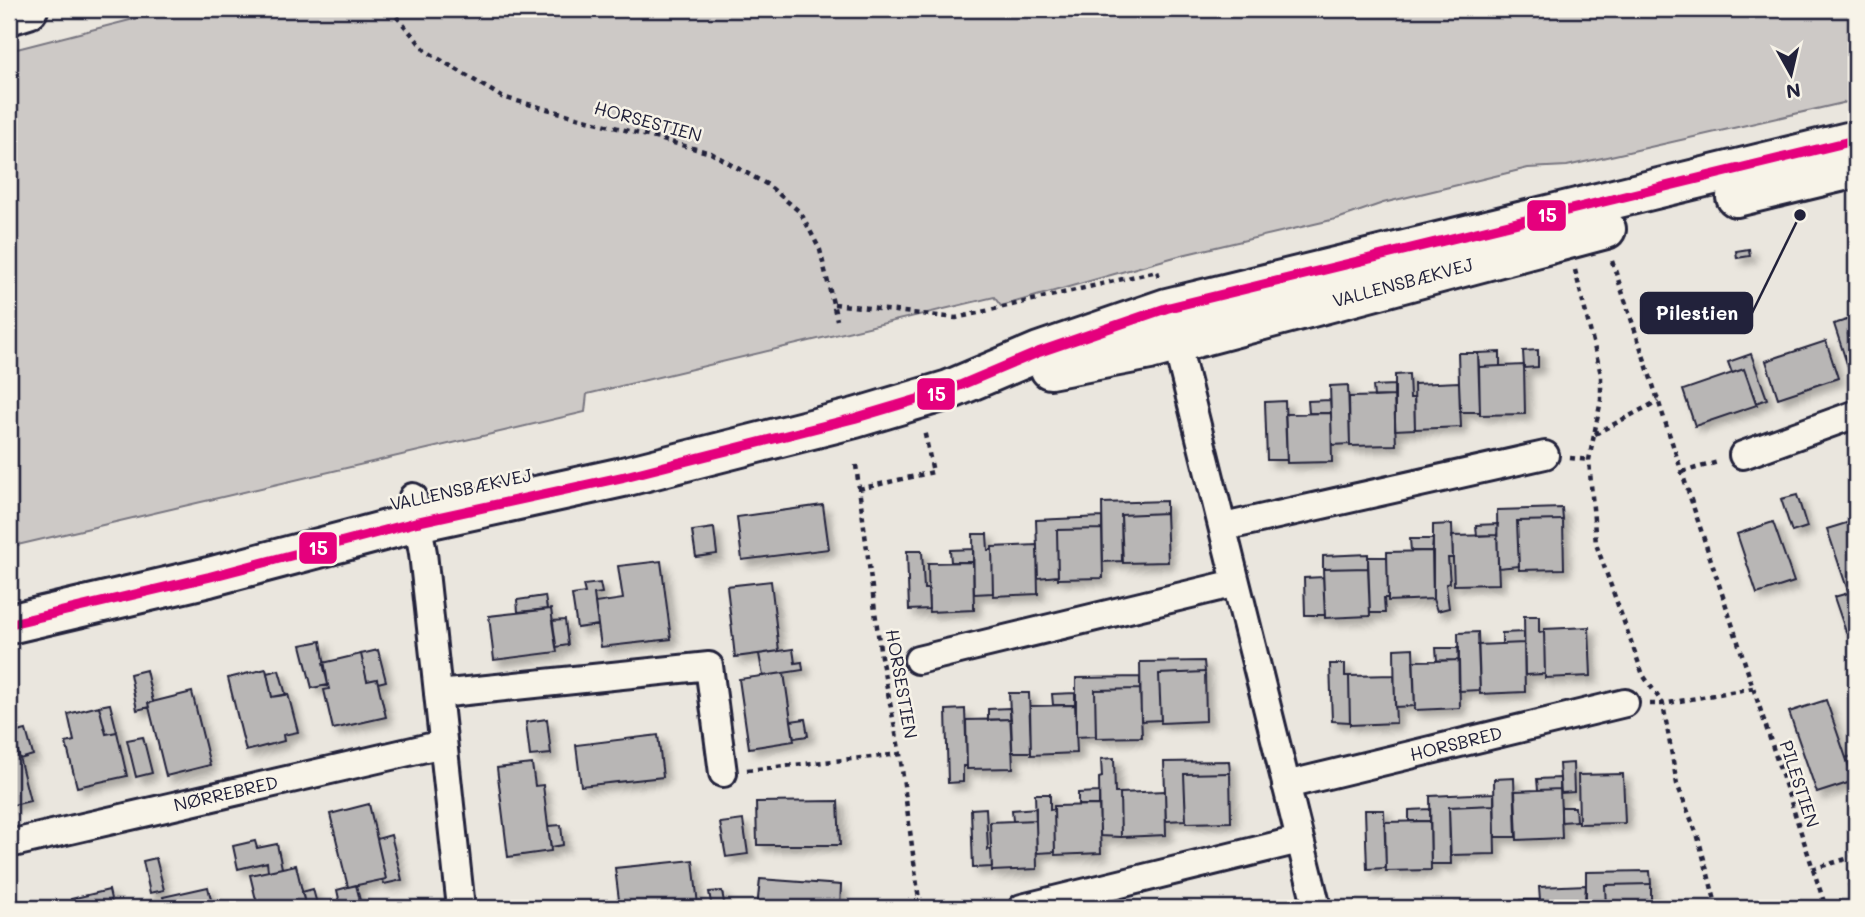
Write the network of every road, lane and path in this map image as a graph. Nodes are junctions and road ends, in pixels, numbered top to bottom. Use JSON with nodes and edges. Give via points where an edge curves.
{"nodes":[{"id":1,"x":29,"y":9,"type":"edge"},
{"id":2,"x":390,"y":9,"type":"edge"},
{"id":3,"x":9,"y":15,"type":"edge"},
{"id":4,"x":1856,"y":140,"type":"edge"},
{"id":5,"x":1856,"y":168,"type":"edge"},
{"id":6,"x":1585,"y":235,"type":"junction"},
{"id":7,"x":834,"y":304,"type":"junction"},
{"id":8,"x":837,"y":320,"type":"dead end"},
{"id":9,"x":1172,"y":325,"type":"junction"},
{"id":10,"x":1659,"y":401,"type":"junction"},
{"id":11,"x":1856,"y":414,"type":"edge"},
{"id":12,"x":924,"y":431,"type":"dead end"},
{"id":13,"x":1594,"y":435,"type":"junction"},
{"id":14,"x":1545,"y":455,"type":"dead end"},
{"id":15,"x":1743,"y":455,"type":"joint"},
{"id":16,"x":856,"y":465,"type":"dead end"},
{"id":17,"x":1682,"y":472,"type":"junction"},
{"id":18,"x":859,"y":489,"type":"junction"},
{"id":19,"x":415,"y":510,"type":"junction"},
{"id":20,"x":1224,"y":527,"type":"junction"},
{"id":21,"x":1236,"y":583,"type":"junction"},
{"id":22,"x":9,"y":624,"type":"edge"},
{"id":23,"x":918,"y":660,"type":"dead end"},
{"id":24,"x":1753,"y":688,"type":"junction"},
{"id":25,"x":438,"y":694,"type":"junction"},
{"id":26,"x":1625,"y":704,"type":"joint"},
{"id":27,"x":1663,"y":705,"type":"junction"},
{"id":28,"x":443,"y":744,"type":"junction"},
{"id":29,"x":900,"y":754,"type":"junction"},
{"id":30,"x":723,"y":773,"type":"joint"},
{"id":31,"x":1286,"y":785,"type":"junction"},
{"id":32,"x":1299,"y":840,"type":"junction"},
{"id":33,"x":9,"y":844,"type":"edge"},
{"id":34,"x":1856,"y":856,"type":"edge"},
{"id":35,"x":1812,"y":869,"type":"junction"},
{"id":36,"x":461,"y":908,"type":"edge"},
{"id":37,"x":920,"y":908,"type":"edge"},
{"id":38,"x":960,"y":908,"type":"edge"},
{"id":39,"x":965,"y":908,"type":"edge"},
{"id":40,"x":1022,"y":908,"type":"edge"},
{"id":41,"x":1317,"y":908,"type":"edge"},
{"id":42,"x":1717,"y":908,"type":"edge"},
{"id":43,"x":1826,"y":908,"type":"edge"}],
"edges":[{"from":1,"to":3,"type":"main road"},
{"from":2,"to":7,"type":"path","name":"HORSESTIEN","via":[[426,51],[502,97],[711,153],[768,185],[801,213],[820,250]]},
{"from":4,"to":9,"type":"main road","name":"VALLENSBÆKVEJ"},
{"from":5,"to":6,"type":"main road","name":"VALLENSBÆKVEJ"},
{"from":6,"to":9,"type":"main road","name":"VALLENSBÆKVEJ"},
{"from":6,"to":10,"type":"path","name":"PILESTIEN"},
{"from":6,"to":13,"type":"path","via":[[1601,374]]},
{"from":7,"to":8,"type":"path","name":"HORSESTIEN"},
{"from":7,"to":9,"type":"path","via":[[956,318],[1157,271]]},
{"from":9,"to":19,"type":"main road","name":"VALLENSBÆKVEJ","via":[[757,442],[516,476]]},
{"from":9,"to":20,"type":"street"},
{"from":10,"to":13,"type":"path"},
{"from":10,"to":17,"type":"path","name":"PILESTIEN"},
{"from":11,"to":15,"type":"street"},
{"from":12,"to":18,"type":"path","via":[[933,472]]},
{"from":13,"to":27,"type":"path","via":[[1589,460],[1597,544],[1643,675]]},
{"from":14,"to":20,"type":"street"},
{"from":15,"to":17,"type":"path"},
{"from":16,"to":18,"type":"path","name":"HORSESTIEN"},
{"from":17,"to":24,"type":"path","name":"PILESTIEN"},
{"from":18,"to":29,"type":"path","name":"HORSESTIEN","via":[[881,657]]},
{"from":19,"to":22,"type":"main road","name":"VALLENSBÆKVEJ","via":[[209,577]]},
{"from":19,"to":25,"type":"street"},
{"from":20,"to":21,"type":"street"},
{"from":21,"to":23,"type":"street"},
{"from":21,"to":31,"type":"street"},
{"from":24,"to":27,"type":"path"},
{"from":24,"to":35,"type":"path","name":"PILESTIEN"},
{"from":25,"to":28,"type":"street"},
{"from":25,"to":30,"type":"street","via":[[709,666]]},
{"from":26,"to":27,"type":"path"},
{"from":26,"to":31,"type":"street","name":"HORSBRED"},
{"from":27,"to":42,"type":"path","via":[[1677,784],[1698,837]]},
{"from":28,"to":33,"type":"street","name":"NØRREBRED"},
{"from":28,"to":36,"type":"street"},
{"from":29,"to":30,"type":"path"},
{"from":29,"to":37,"type":"path","name":"HORSESTIEN"},
{"from":31,"to":32,"type":"street"},
{"from":32,"to":40,"type":"street"},
{"from":32,"to":41,"type":"street"},
{"from":34,"to":35,"type":"path"},
{"from":35,"to":43,"type":"path","name":"PILESTIEN"},
{"from":38,"to":39,"type":"path"}]}
